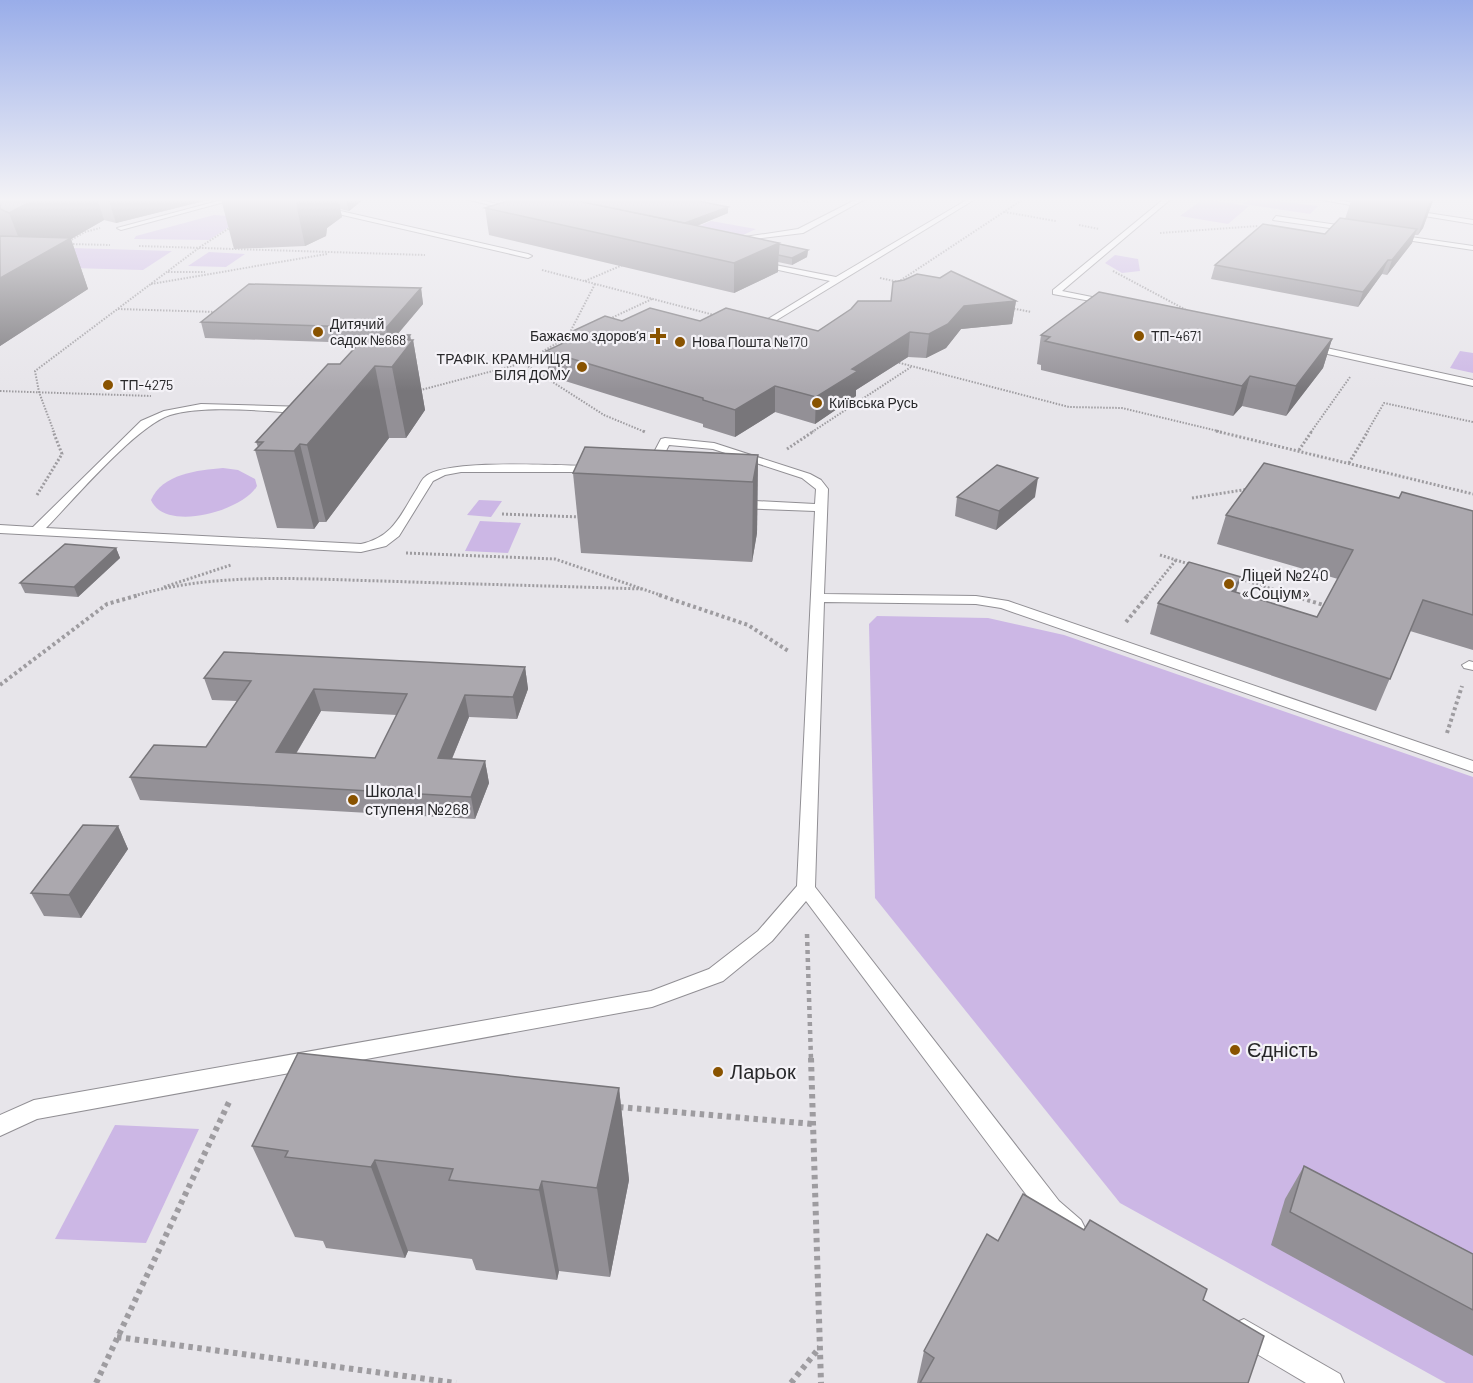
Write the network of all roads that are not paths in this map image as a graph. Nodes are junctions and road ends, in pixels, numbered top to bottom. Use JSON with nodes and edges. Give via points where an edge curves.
{"nodes":[{"id":1,"x":759,"y":263,"type":"edge"},
{"id":2,"x":868,"y":263,"type":"edge"},
{"id":3,"x":1091,"y":263,"type":"edge"},
{"id":4,"x":837,"y":280,"type":"junction"},
{"id":5,"x":1114,"y":305,"type":"edge"},
{"id":6,"x":759,"y":327,"type":"edge"},
{"id":7,"x":1294,"y":344,"type":"edge"},
{"id":8,"x":1473,"y":383,"type":"edge"},
{"id":9,"x":319,"y":410,"type":"edge"},
{"id":10,"x":611,"y":469,"type":"edge"},
{"id":11,"x":634,"y":469,"type":"edge"},
{"id":12,"x":720,"y":504,"type":"edge"},
{"id":13,"x":822,"y":508,"type":"junction"},
{"id":14,"x":0,"y":529,"type":"edge"},
{"id":15,"x":37,"y":530,"type":"junction"},
{"id":16,"x":818,"y":598,"type":"junction"},
{"id":17,"x":1473,"y":767,"type":"edge"},
{"id":18,"x":806,"y":888,"type":"junction"},
{"id":19,"x":0,"y":1126,"type":"edge"},
{"id":20,"x":1087,"y":1241,"type":"edge"},
{"id":21,"x":1229,"y":1324,"type":"edge"},
{"id":22,"x":1331,"y":1383,"type":"edge"}],
"edges":[{"from":1,"to":4,"type":"lane"},
{"from":2,"to":4,"type":"lane"},
{"from":3,"to":5,"type":"lane","via":[[1056,292]]},
{"from":4,"to":6,"type":"lane"},
{"from":7,"to":8,"type":"lane"},
{"from":9,"to":15,"type":"lane","via":[[201,407],[156,416],[138,429]]},
{"from":10,"to":15,"type":"lane","via":[[442,472],[429,479],[395,533],[382,543],[361,548]]},
{"from":11,"to":13,"type":"lane","via":[[651,465],[665,441],[714,446],[817,482],[822,489]]},
{"from":12,"to":13,"type":"lane"},
{"from":13,"to":16,"type":"lane"},
{"from":14,"to":15,"type":"lane"},
{"from":16,"to":17,"type":"lane","via":[[976,600],[1003,604]]},
{"from":16,"to":18,"type":"lane"},
{"from":18,"to":19,"type":"lane","via":[[765,936],[716,975],[652,999],[34,1110]]},
{"from":18,"to":20,"type":"lane","via":[[1051,1209]]},
{"from":21,"to":22,"type":"lane"}]}
